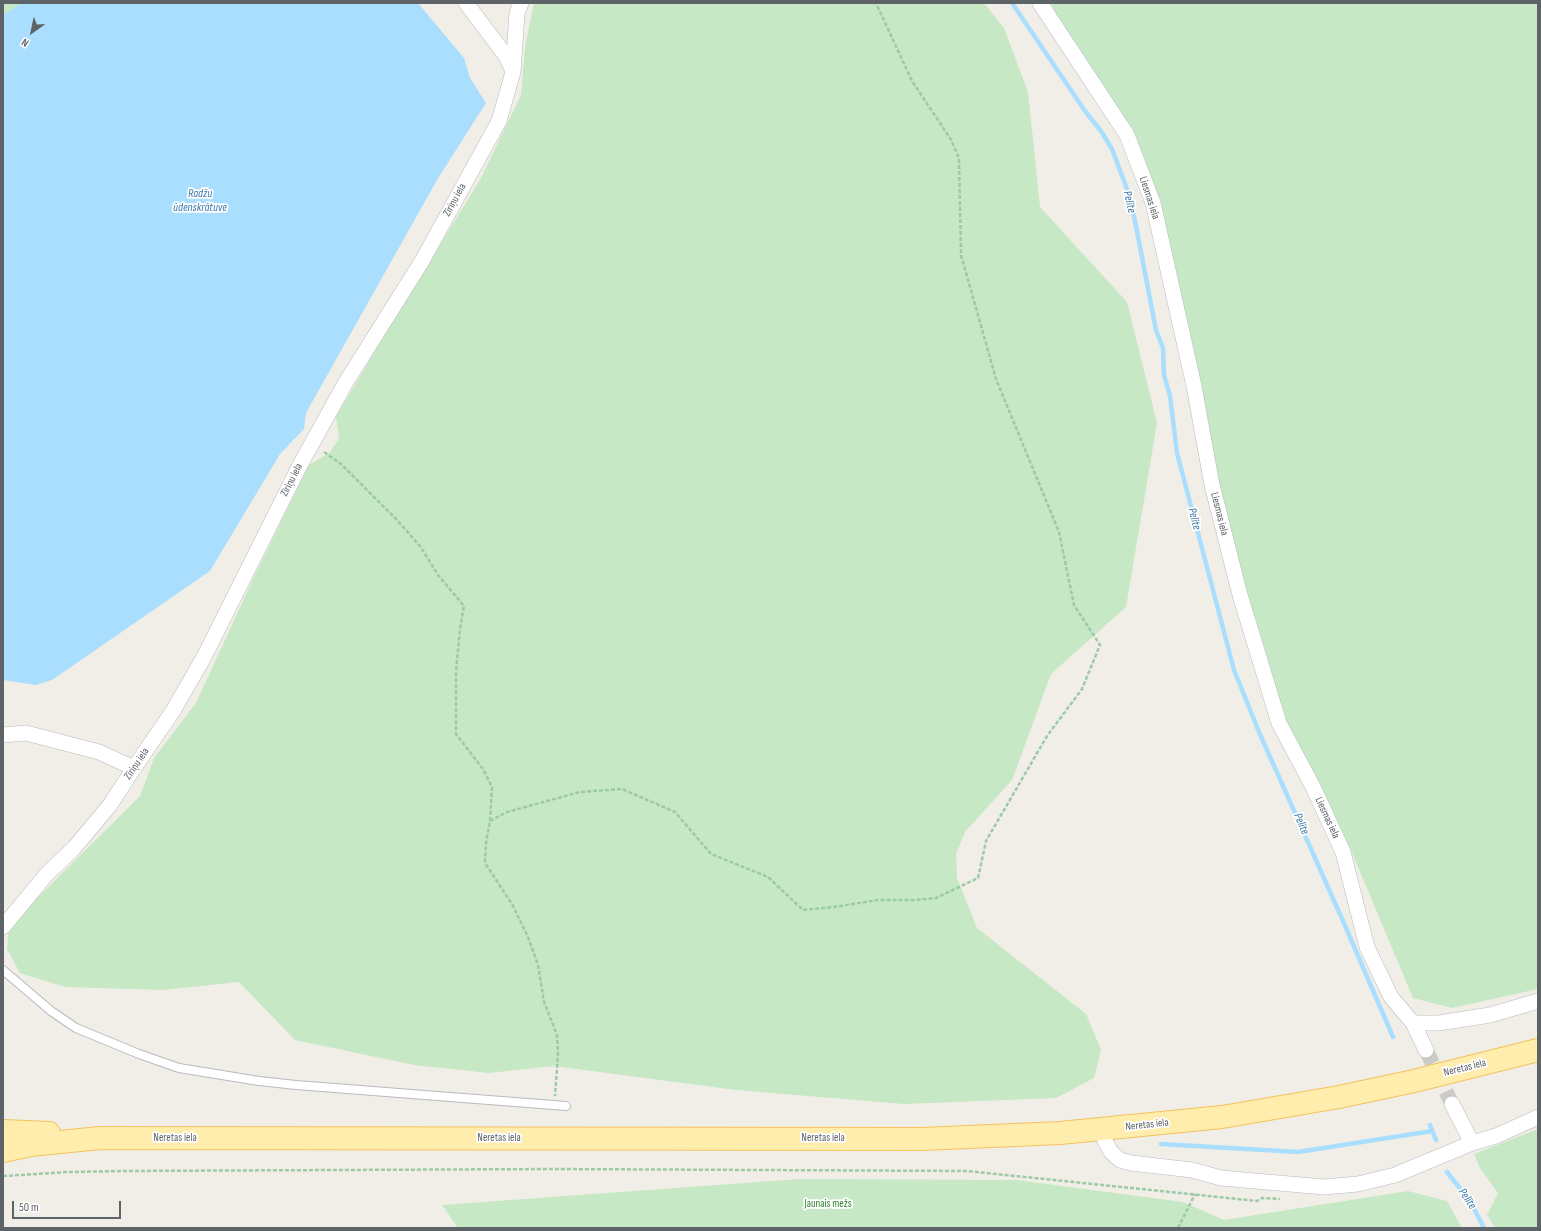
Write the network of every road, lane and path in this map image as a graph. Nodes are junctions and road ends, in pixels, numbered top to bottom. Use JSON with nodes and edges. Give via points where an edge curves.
{"nodes":[{"id":1,"x":466,"y":3,"type":"edge"},
{"id":2,"x":521,"y":3,"type":"edge"},
{"id":3,"x":876,"y":3,"type":"edge"},
{"id":4,"x":1040,"y":3,"type":"edge"},
{"id":5,"x":513,"y":72,"type":"junction"},
{"id":6,"x":312,"y":443,"type":"junction"},
{"id":7,"x":3,"y":735,"type":"edge"},
{"id":8,"x":134,"y":768,"type":"junction"},
{"id":9,"x":490,"y":821,"type":"junction"},
{"id":10,"x":3,"y":927,"type":"edge"},
{"id":11,"x":3,"y":970,"type":"edge"},
{"id":12,"x":1538,"y":1001,"type":"edge"},
{"id":13,"x":1413,"y":1022,"type":"junction"},
{"id":14,"x":1426,"y":1050,"type":"tunnel mouth"},
{"id":15,"x":1538,"y":1050,"type":"edge"},
{"id":16,"x":556,"y":1095,"type":"dead end"},
{"id":17,"x":1452,"y":1104,"type":"tunnel mouth"},
{"id":18,"x":566,"y":1106,"type":"dead end"},
{"id":19,"x":1538,"y":1117,"type":"edge"},
{"id":20,"x":1103,"y":1130,"type":"junction"},
{"id":21,"x":3,"y":1131,"type":"edge"},
{"id":22,"x":100,"y":1138,"type":"junction"},
{"id":23,"x":1472,"y":1143,"type":"junction"},
{"id":24,"x":3,"y":1151,"type":"edge"},
{"id":25,"x":3,"y":1176,"type":"edge"},
{"id":26,"x":1195,"y":1194,"type":"junction"},
{"id":27,"x":1280,"y":1199,"type":"dead end"},
{"id":28,"x":1178,"y":1228,"type":"edge"}],
"edges":[{"from":1,"to":5,"type":"street","via":[[506,56]]},
{"from":2,"to":5,"type":"street","name":"Zīriņu iela","via":[[517,13]]},
{"from":3,"to":9,"type":"path","via":[[912,82],[950,138],[959,158],[961,255],[996,379],[1059,532],[1074,606],[1100,645],[1082,689],[1047,736],[986,841],[978,878],[936,898],[878,900],[834,908],[803,910],[768,877],[711,854],[674,812],[622,789],[580,792],[513,810]]},
{"from":4,"to":13,"type":"street","name":"Liesmas iela","via":[[1127,136],[1153,203],[1194,386],[1212,485],[1240,595],[1279,723],[1313,787],[1343,852],[1367,947],[1391,996]]},
{"from":5,"to":6,"type":"street","name":"Zīriņu iela","via":[[496,128],[422,261],[346,382]]},
{"from":6,"to":8,"type":"street","name":"Zīriņu iela","via":[[204,657],[173,711]]},
{"from":6,"to":9,"type":"path","via":[[341,464],[396,519],[420,546],[438,575],[464,606],[456,671],[456,734],[492,787]]},
{"from":7,"to":8,"type":"street","via":[[26,733],[99,752]]},
{"from":8,"to":10,"type":"street","name":"Zīriņu iela","via":[[110,805]]},
{"from":9,"to":16,"type":"path","via":[[485,863],[512,904],[528,937],[538,965],[544,1002],[557,1035]]},
{"from":11,"to":18,"type":"lane","via":[[51,1011],[76,1028],[179,1068],[296,1085]]},
{"from":12,"to":13,"type":"street","via":[[1490,1015],[1439,1023]]},
{"from":13,"to":14,"type":"street","name":"Liesmas iela"},
{"from":15,"to":20,"type":"main road","name":"Neretas iela","via":[[1339,1097],[1222,1117]]},
{"from":17,"to":23,"type":"street"},
{"from":19,"to":23,"type":"street","via":[[1496,1136]]},
{"from":20,"to":22,"type":"main road","name":"Neretas iela","via":[[923,1138]]},
{"from":20,"to":23,"type":"street","via":[[1111,1152],[1120,1160],[1131,1163],[1192,1170],[1221,1178],[1324,1187],[1358,1184],[1395,1175]]},
{"from":21,"to":22,"type":"main road","name":"Neretas iela"},
{"from":22,"to":24,"type":"main road","name":"Neretas iela","via":[[31,1145]]},
{"from":25,"to":26,"type":"path","via":[[124,1171],[968,1171]]},
{"from":26,"to":27,"type":"path","via":[[1257,1201],[1262,1198]]},
{"from":26,"to":28,"type":"path"}]}
